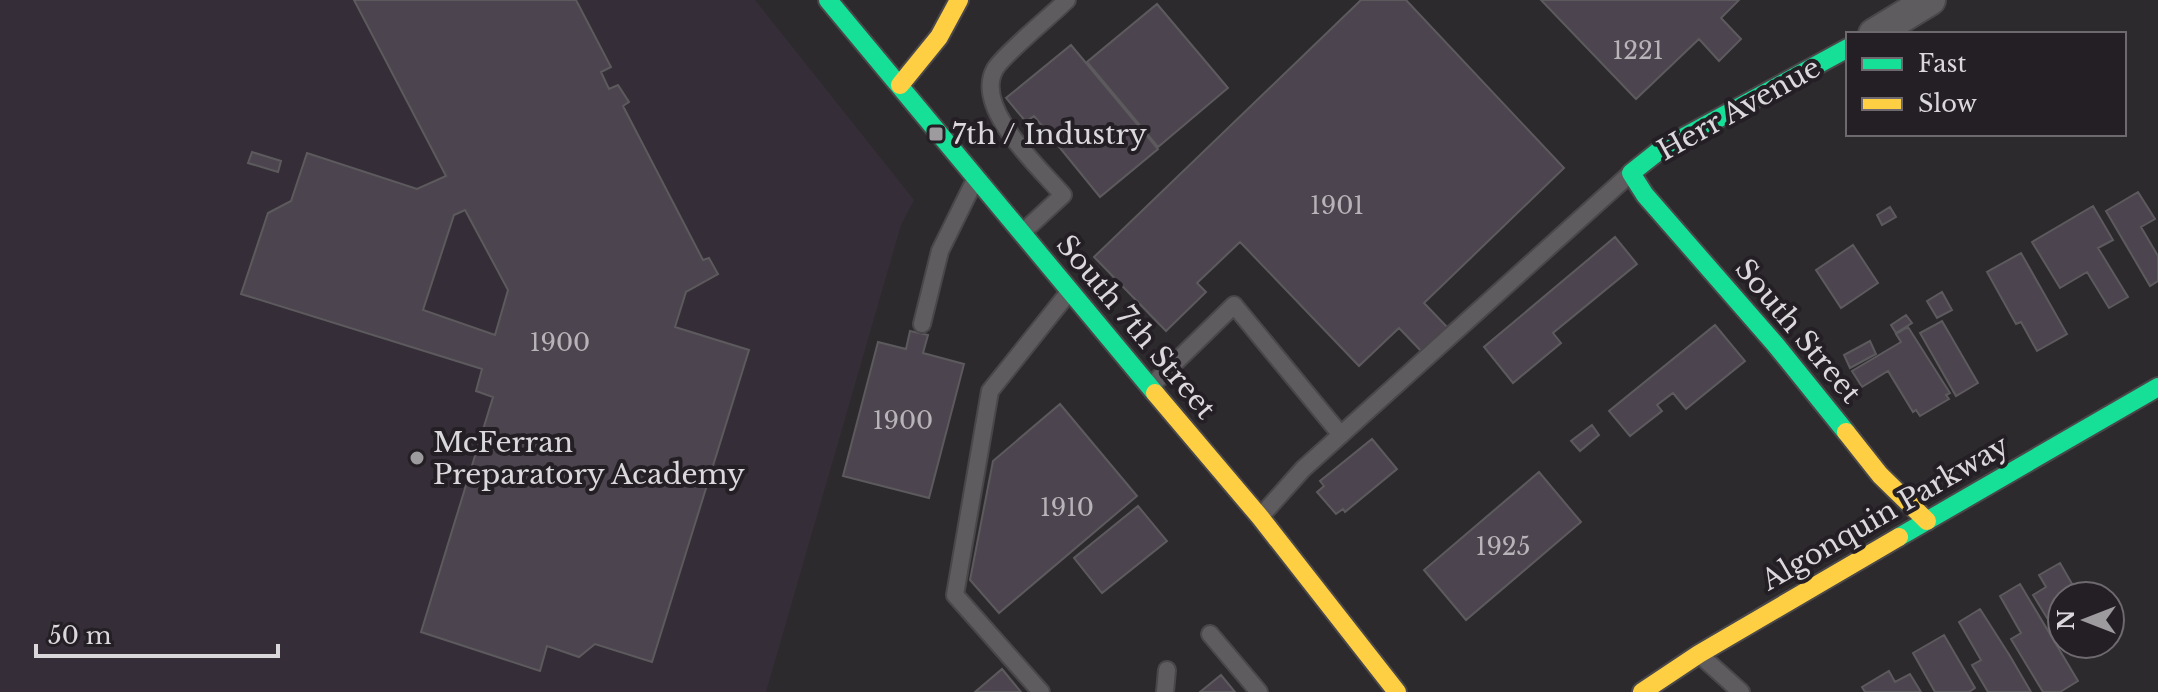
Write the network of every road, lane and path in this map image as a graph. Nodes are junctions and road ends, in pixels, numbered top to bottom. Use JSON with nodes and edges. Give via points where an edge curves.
{"nodes":[{"id":1,"x":828,"y":0,"type":"edge"},
{"id":2,"x":959,"y":0,"type":"edge"},
{"id":3,"x":1067,"y":0,"type":"edge"},
{"id":4,"x":1930,"y":0,"type":"edge"},
{"id":5,"x":1877,"y":32,"type":"edge"},
{"id":6,"x":1846,"y":49,"type":"edge"},
{"id":7,"x":900,"y":85,"type":"junction"},
{"id":8,"x":1631,"y":173,"type":"junction"},
{"id":9,"x":976,"y":179,"type":"junction"},
{"id":10,"x":1022,"y":233,"type":"junction"},
{"id":11,"x":1070,"y":290,"type":"junction"},
{"id":12,"x":922,"y":324,"type":"dead end"},
{"id":13,"x":1150,"y":387,"type":"junction"},
{"id":14,"x":2158,"y":387,"type":"edge"},
{"id":15,"x":1341,"y":435,"type":"junction"},
{"id":16,"x":1260,"y":517,"type":"junction"},
{"id":17,"x":1927,"y":521,"type":"junction"},
{"id":18,"x":1210,"y":634,"type":"dead end"},
{"id":19,"x":1699,"y":654,"type":"junction"},
{"id":20,"x":1167,"y":670,"type":"dead end"},
{"id":21,"x":1041,"y":692,"type":"edge"},
{"id":22,"x":1165,"y":692,"type":"edge"},
{"id":23,"x":1259,"y":692,"type":"edge"},
{"id":24,"x":1397,"y":692,"type":"edge"},
{"id":25,"x":1642,"y":692,"type":"edge"},
{"id":26,"x":1741,"y":692,"type":"edge"}],
"edges":[{"from":1,"to":7,"type":"main road","name":"South 7th Street"},
{"from":2,"to":7,"type":"main road","via":[[939,37]]},
{"from":3,"to":10,"type":"lane","via":[[994,70],[995,114],[1063,195]]},
{"from":4,"to":5,"type":"street"},
{"from":6,"to":8,"type":"main road","name":"Herr Avenue","via":[[1660,150]]},
{"from":7,"to":9,"type":"main road","name":"South 7th Street"},
{"from":8,"to":15,"type":"lane"},
{"from":8,"to":17,"type":"main road","name":"South Street","via":[[1880,475]]},
{"from":9,"to":10,"type":"main road","name":"South 7th Street"},
{"from":9,"to":12,"type":"lane","via":[[940,251]]},
{"from":10,"to":11,"type":"main road","name":"South 7th Street"},
{"from":11,"to":13,"type":"main road","name":"South 7th Street"},
{"from":11,"to":21,"type":"lane","via":[[990,391],[955,595]]},
{"from":13,"to":15,"type":"lane","via":[[1234,305]]},
{"from":13,"to":16,"type":"main road","name":"South 7th Street"},
{"from":14,"to":17,"type":"main road","name":"Algonquin Parkway"},
{"from":15,"to":16,"type":"lane"},
{"from":16,"to":24,"type":"main road","name":"South 7th Street"},
{"from":17,"to":19,"type":"main road","name":"Algonquin Parkway"},
{"from":18,"to":23,"type":"lane"},
{"from":19,"to":25,"type":"main road","name":"Algonquin Parkway"},
{"from":19,"to":26,"type":"lane"},
{"from":20,"to":22,"type":"lane"}]}
